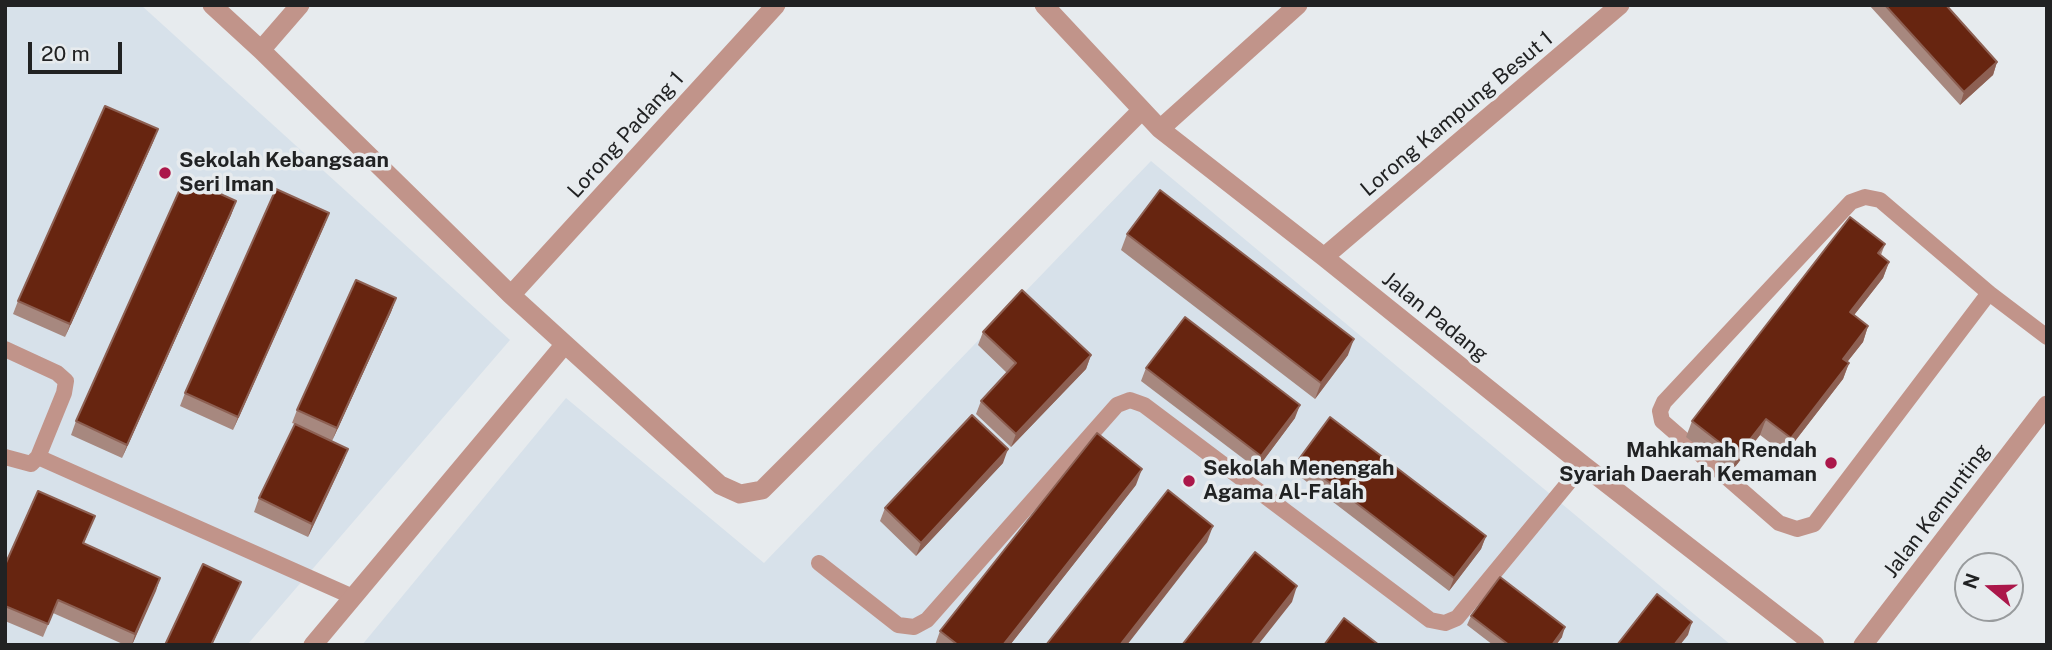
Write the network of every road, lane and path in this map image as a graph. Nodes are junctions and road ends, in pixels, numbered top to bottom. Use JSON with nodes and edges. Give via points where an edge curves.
{"nodes":[{"id":1,"x":212,"y":5,"type":"edge"},
{"id":2,"x":300,"y":5,"type":"edge"},
{"id":3,"x":776,"y":5,"type":"edge"},
{"id":4,"x":1044,"y":5,"type":"edge"},
{"id":5,"x":1298,"y":5,"type":"edge"},
{"id":6,"x":1612,"y":8,"type":"edge"},
{"id":7,"x":261,"y":50,"type":"junction"},
{"id":8,"x":1141,"y":111,"type":"junction"},
{"id":9,"x":1160,"y":129,"type":"junction"},
{"id":10,"x":1324,"y":257,"type":"junction"},
{"id":11,"x":1989,"y":293,"type":"junction"},
{"id":12,"x":511,"y":295,"type":"junction"},
{"id":13,"x":2047,"y":337,"type":"edge"},
{"id":14,"x":565,"y":344,"type":"junction"},
{"id":15,"x":5,"y":349,"type":"edge"},
{"id":16,"x":2047,"y":405,"type":"edge"},
{"id":17,"x":5,"y":457,"type":"edge"},
{"id":18,"x":38,"y":457,"type":"junction"},
{"id":19,"x":1583,"y":465,"type":"junction"},
{"id":20,"x":819,"y":563,"type":"dead end"},
{"id":21,"x":353,"y":597,"type":"junction"},
{"id":22,"x":313,"y":645,"type":"edge"},
{"id":23,"x":1815,"y":645,"type":"edge"},
{"id":24,"x":1863,"y":645,"type":"edge"}],
"edges":[{"from":1,"to":7,"type":"street"},
{"from":2,"to":7,"type":"street"},
{"from":3,"to":12,"type":"street","name":"Lorong Padang 1"},
{"from":4,"to":8,"type":"street","name":"Jalan Padang"},
{"from":5,"to":9,"type":"street"},
{"from":6,"to":10,"type":"street","name":"Lorong Kampung Besut 1"},
{"from":7,"to":12,"type":"street"},
{"from":8,"to":9,"type":"street","name":"Jalan Padang"},
{"from":8,"to":14,"type":"street","via":[[762,490],[740,494],[720,485]]},
{"from":9,"to":10,"type":"street","name":"Jalan Padang"},
{"from":10,"to":19,"type":"street","name":"Jalan Padang"},
{"from":11,"to":11,"type":"lane","via":[[1814,524],[1797,529],[1779,523],[1662,421],[1664,402],[1851,202],[1865,197],[1880,200]]},
{"from":11,"to":13,"type":"lane"},
{"from":12,"to":14,"type":"street"},
{"from":14,"to":21,"type":"street"},
{"from":15,"to":18,"type":"lane","via":[[66,380]]},
{"from":16,"to":24,"type":"street","name":"Jalan Kemunting"},
{"from":17,"to":18,"type":"lane","via":[[31,464]]},
{"from":18,"to":21,"type":"lane"},
{"from":19,"to":20,"type":"lane","via":[[1457,618],[1445,623],[1430,620],[1144,405],[1130,400],[1117,405],[927,620],[914,627],[898,625]]},
{"from":19,"to":23,"type":"street","name":"Jalan Padang"},
{"from":21,"to":22,"type":"street"}]}
